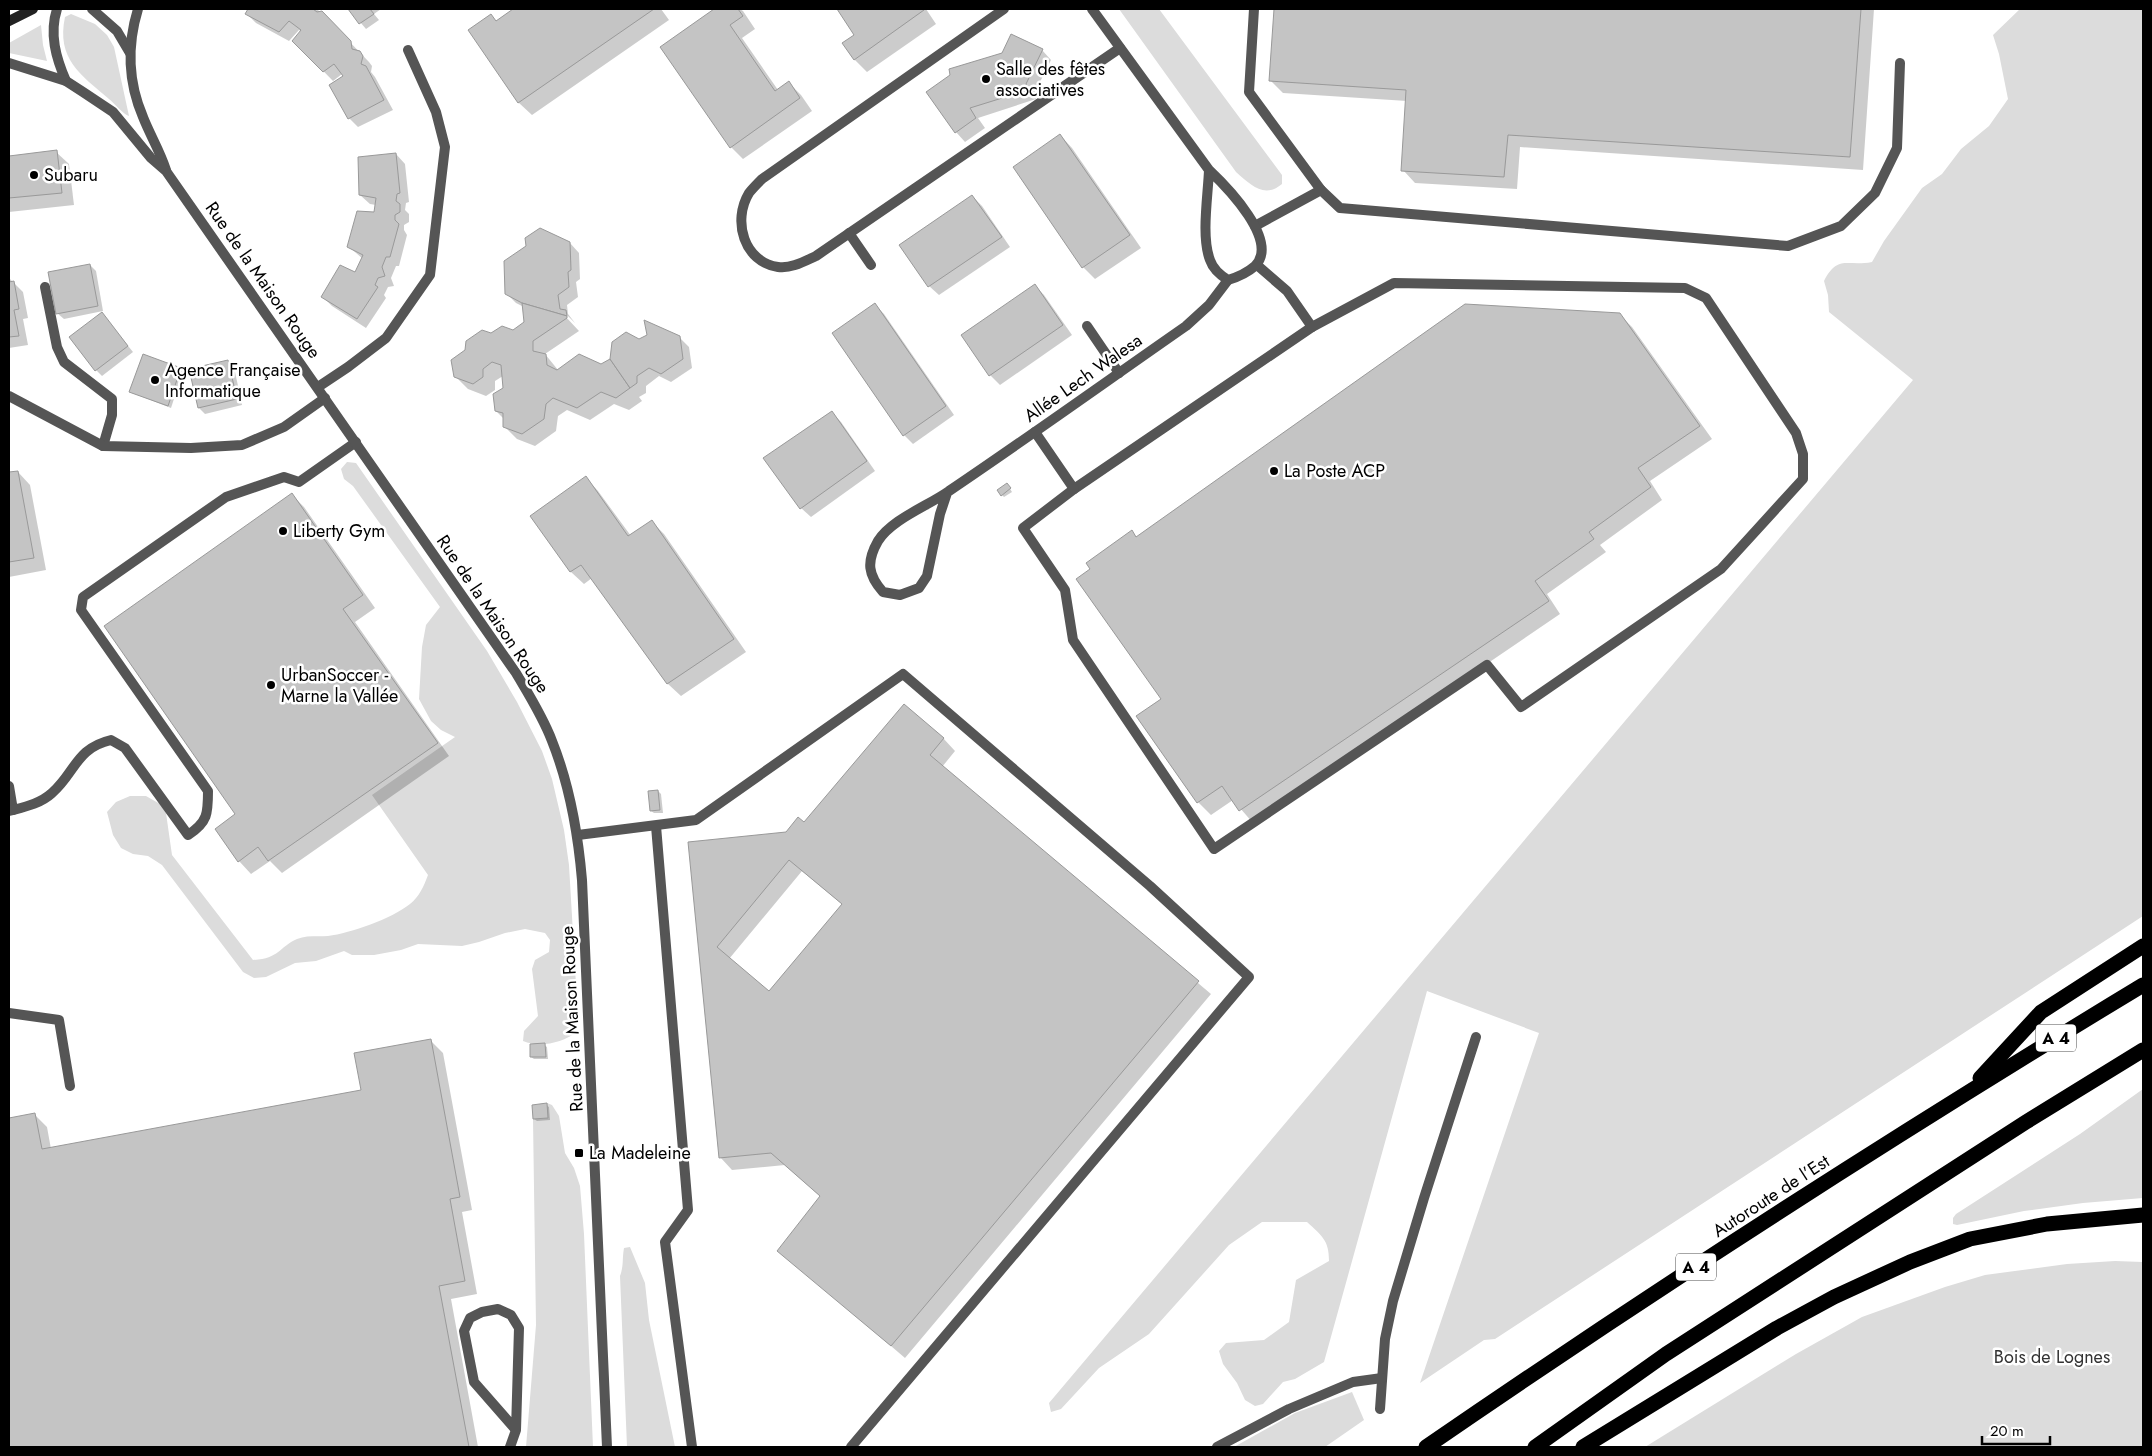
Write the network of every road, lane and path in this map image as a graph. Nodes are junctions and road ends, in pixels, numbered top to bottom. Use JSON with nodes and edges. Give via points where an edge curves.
{"nodes":[{"id":1,"x":33,"y":9,"type":"edge"},
{"id":2,"x":57,"y":9,"type":"edge"},
{"id":3,"x":92,"y":9,"type":"edge"},
{"id":4,"x":138,"y":9,"type":"edge"},
{"id":5,"x":1004,"y":9,"type":"edge"},
{"id":6,"x":1092,"y":9,"type":"edge"},
{"id":7,"x":1254,"y":9,"type":"edge"},
{"id":8,"x":9,"y":21,"type":"edge"},
{"id":9,"x":1120,"y":48,"type":"junction"},
{"id":10,"x":408,"y":50,"type":"dead end"},
{"id":11,"x":130,"y":54,"type":"junction"},
{"id":12,"x":1900,"y":63,"type":"dead end"},
{"id":13,"x":9,"y":64,"type":"edge"},
{"id":14,"x":66,"y":81,"type":"junction"},
{"id":15,"x":1209,"y":170,"type":"junction"},
{"id":16,"x":166,"y":171,"type":"junction"},
{"id":17,"x":1321,"y":190,"type":"junction"},
{"id":18,"x":1255,"y":226,"type":"junction"},
{"id":19,"x":849,"y":233,"type":"junction"},
{"id":20,"x":871,"y":265,"type":"dead end"},
{"id":21,"x":1256,"y":265,"type":"junction"},
{"id":22,"x":1228,"y":280,"type":"junction"},
{"id":23,"x":45,"y":287,"type":"dead end"},
{"id":24,"x":1087,"y":326,"type":"dead end"},
{"id":25,"x":1312,"y":327,"type":"junction"},
{"id":26,"x":1119,"y":373,"type":"junction"},
{"id":27,"x":318,"y":387,"type":"junction"},
{"id":28,"x":9,"y":396,"type":"edge"},
{"id":29,"x":325,"y":398,"type":"junction"},
{"id":30,"x":1035,"y":432,"type":"junction"},
{"id":31,"x":356,"y":442,"type":"junction"},
{"id":32,"x":104,"y":446,"type":"junction"},
{"id":33,"x":1074,"y":490,"type":"junction"},
{"id":34,"x":947,"y":493,"type":"junction"},
{"id":35,"x":9,"y":786,"type":"edge"},
{"id":36,"x":11,"y":810,"type":"edge"},
{"id":37,"x":656,"y":826,"type":"junction"},
{"id":38,"x":578,"y":835,"type":"junction"},
{"id":39,"x":2143,"y":946,"type":"edge"},
{"id":40,"x":2143,"y":985,"type":"edge"},
{"id":41,"x":9,"y":1013,"type":"edge"},
{"id":42,"x":1476,"y":1036,"type":"dead end"},
{"id":43,"x":2143,"y":1050,"type":"edge"},
{"id":44,"x":70,"y":1086,"type":"dead end"},
{"id":45,"x":1969,"y":1091,"type":"junction"},
{"id":46,"x":2143,"y":1215,"type":"edge"},
{"id":47,"x":1382,"y":1378,"type":"junction"},
{"id":48,"x":1380,"y":1409,"type":"dead end"},
{"id":49,"x":516,"y":1430,"type":"junction"},
{"id":50,"x":510,"y":1447,"type":"edge"},
{"id":51,"x":607,"y":1447,"type":"edge"},
{"id":52,"x":692,"y":1447,"type":"edge"},
{"id":53,"x":851,"y":1447,"type":"edge"},
{"id":54,"x":1217,"y":1447,"type":"edge"},
{"id":55,"x":1426,"y":1447,"type":"edge"},
{"id":56,"x":1535,"y":1447,"type":"edge"},
{"id":57,"x":1583,"y":1447,"type":"edge"}],
"edges":[{"from":1,"to":8,"type":"main road"},
{"from":2,"to":14,"type":"street","via":[[54,44]]},
{"from":3,"to":11,"type":"street","via":[[117,31]]},
{"from":4,"to":11,"type":"street"},
{"from":5,"to":19,"type":"street","via":[[762,179],[744,206],[744,242],[753,255],[780,268],[797,265],[816,256]]},
{"from":6,"to":9,"type":"street"},
{"from":7,"to":17,"type":"street","via":[[1249,92]]},
{"from":9,"to":15,"type":"street"},
{"from":9,"to":19,"type":"street"},
{"from":10,"to":27,"type":"street","via":[[436,112],[445,147],[430,275],[386,338]]},
{"from":11,"to":16,"type":"street","via":[[136,98]]},
{"from":12,"to":17,"type":"street","via":[[1897,148],[1875,193],[1841,226],[1788,246],[1340,208]]},
{"from":13,"to":14,"type":"street"},
{"from":14,"to":16,"type":"street","via":[[113,112]]},
{"from":15,"to":18,"type":"street","via":[[1226,186]]},
{"from":15,"to":22,"type":"street","via":[[1206,237],[1210,260],[1217,272]]},
{"from":16,"to":27,"type":"street","name":"Rue de la Maison Rouge"},
{"from":17,"to":18,"type":"street"},
{"from":18,"to":21,"type":"street","via":[[1263,251]]},
{"from":19,"to":20,"type":"street"},
{"from":21,"to":22,"type":"street","name":"Allée Lech Walesa"},
{"from":21,"to":25,"type":"street","via":[[1287,291]]},
{"from":22,"to":26,"type":"street","name":"Allée Lech Walesa","via":[[1209,305],[1186,326]]},
{"from":23,"to":32,"type":"street","via":[[57,347],[64,362],[112,399],[112,416]]},
{"from":24,"to":26,"type":"street"},
{"from":25,"to":33,"type":"street"},
{"from":25,"to":33,"type":"street","via":[[1394,283],[1686,288],[1706,298],[1796,433],[1804,454],[1802,479],[1721,569],[1521,707],[1486,664],[1214,849],[1074,640],[1065,590],[1023,528]]},
{"from":26,"to":30,"type":"street","name":"Allée Lech Walesa"},
{"from":27,"to":29,"type":"street","name":"Rue de la Maison Rouge"},
{"from":28,"to":32,"type":"street"},
{"from":29,"to":31,"type":"street","name":"Rue de la Maison Rouge"},
{"from":29,"to":32,"type":"street","via":[[284,427],[242,445],[191,448]]},
{"from":30,"to":33,"type":"street"},
{"from":30,"to":34,"type":"street","name":"Allée Lech Walesa"},
{"from":31,"to":36,"type":"street","via":[[299,482],[284,477],[226,497],[83,597],[81,610],[208,791],[208,812],[199,828],[188,835],[125,748],[112,740],[97,744],[83,755],[52,793],[29,806]]},
{"from":31,"to":38,"type":"street","name":"Rue de la Maison Rouge","via":[[516,673],[534,704],[552,741],[566,782]]},
{"from":34,"to":34,"type":"street","name":"Allée Lech Walesa","via":[[903,518],[879,540],[869,562],[872,580],[883,592],[900,595],[918,588],[927,576]]},
{"from":35,"to":36,"type":"street"},
{"from":37,"to":38,"type":"street"},
{"from":37,"to":52,"type":"street","via":[[688,1210],[665,1242]]},
{"from":37,"to":53,"type":"street","via":[[696,820],[903,674],[1250,977]]},
{"from":38,"to":51,"type":"street","name":"Rue de la Maison Rouge"},
{"from":39,"to":45,"type":"highway","via":[[2041,1012]]},
{"from":40,"to":45,"type":"highway","name":"Autoroute de l’Est","number":"A 4"},
{"from":41,"to":44,"type":"street","via":[[59,1020]]},
{"from":42,"to":47,"type":"street","via":[[1393,1301],[1385,1339]]},
{"from":43,"to":56,"type":"highway","via":[[1666,1354]]},
{"from":45,"to":55,"type":"highway","name":"Autoroute de l’Est","number":"A 4","via":[[1548,1363]]},
{"from":46,"to":57,"type":"highway","via":[[2047,1224],[1970,1239],[1910,1262],[1777,1328]]},
{"from":47,"to":48,"type":"street"},
{"from":47,"to":54,"type":"street","via":[[1354,1382],[1289,1409]]},
{"from":49,"to":49,"type":"street","via":[[519,1328],[511,1315],[498,1309],[482,1312],[470,1318],[464,1331],[474,1382]]},
{"from":49,"to":50,"type":"street"}]}
